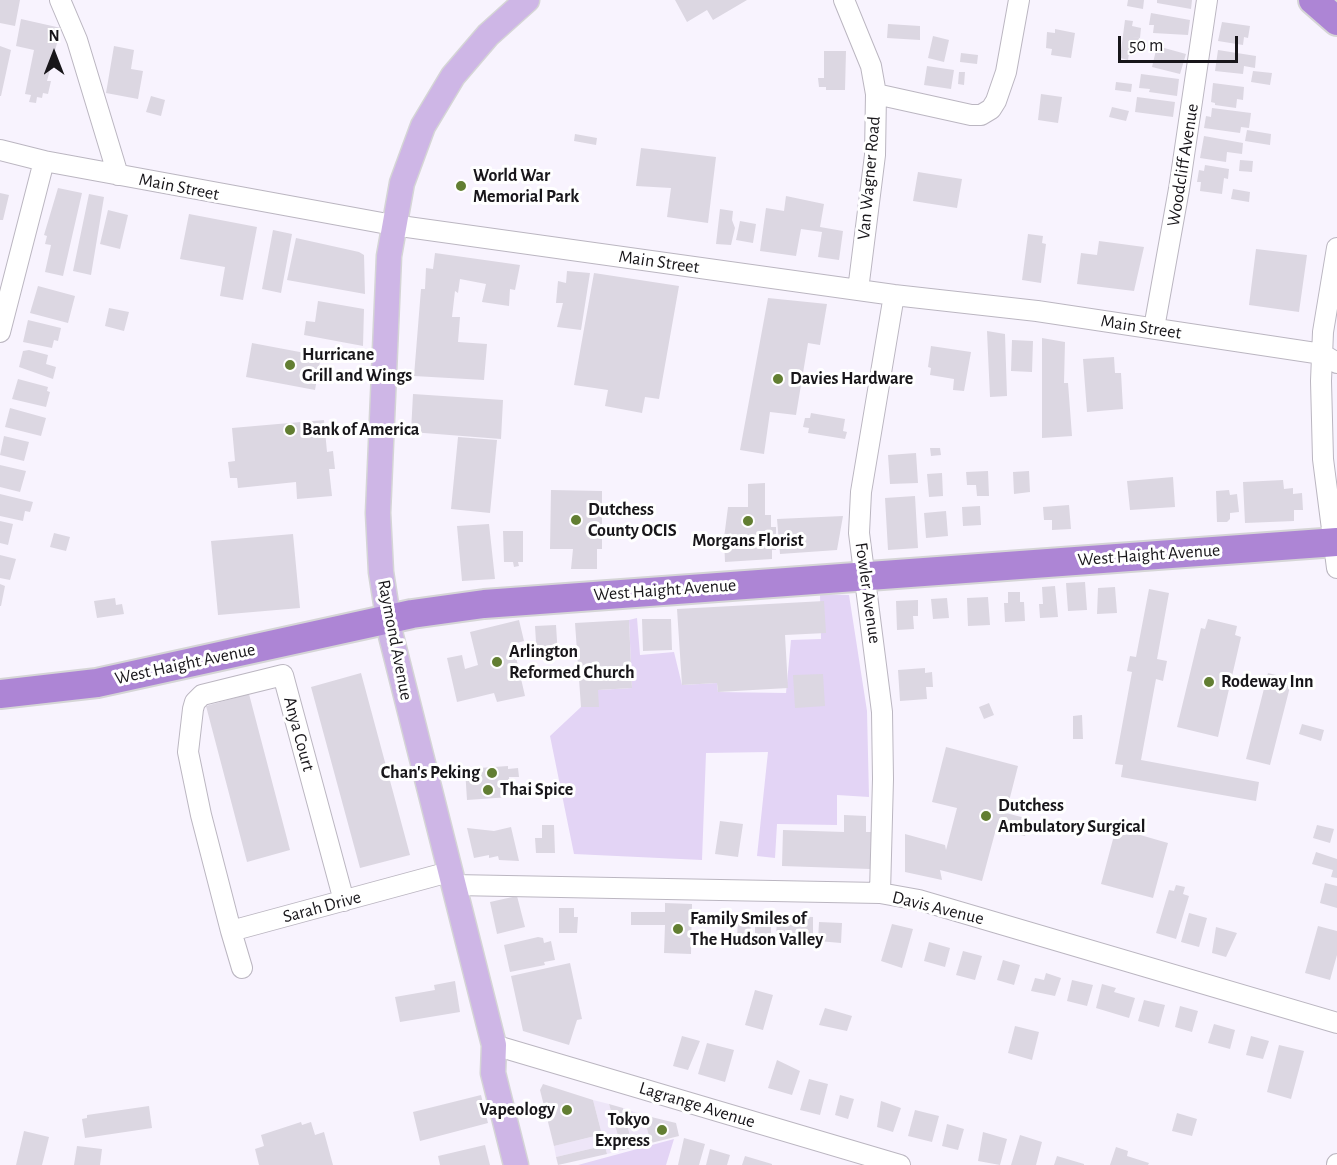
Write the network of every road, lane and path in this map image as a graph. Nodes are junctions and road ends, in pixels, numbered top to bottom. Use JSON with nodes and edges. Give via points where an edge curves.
{"nodes":[{"id":1,"x":60,"y":0,"type":"edge"},
{"id":2,"x":527,"y":0,"type":"edge"},
{"id":3,"x":844,"y":0,"type":"edge"},
{"id":4,"x":1019,"y":0,"type":"edge"},
{"id":5,"x":1207,"y":0,"type":"edge"},
{"id":6,"x":1313,"y":0,"type":"edge"},
{"id":7,"x":1337,"y":21,"type":"edge"},
{"id":8,"x":876,"y":94,"type":"junction"},
{"id":9,"x":0,"y":150,"type":"edge"},
{"id":10,"x":44,"y":161,"type":"junction"},
{"id":11,"x":118,"y":175,"type":"junction"},
{"id":12,"x":393,"y":225,"type":"junction"},
{"id":13,"x":1337,"y":248,"type":"edge"},
{"id":14,"x":858,"y":290,"type":"junction"},
{"id":15,"x":894,"y":295,"type":"junction"},
{"id":16,"x":1154,"y":328,"type":"junction"},
{"id":17,"x":0,"y":332,"type":"edge"},
{"id":18,"x":1332,"y":355,"type":"edge"},
{"id":19,"x":1335,"y":551,"type":"edge"},
{"id":20,"x":865,"y":576,"type":"junction"},
{"id":21,"x":388,"y":619,"type":"junction"},
{"id":22,"x":0,"y":694,"type":"edge"},
{"id":23,"x":451,"y":878,"type":"junction"},
{"id":24,"x":880,"y":893,"type":"junction"},
{"id":25,"x":344,"y":901,"type":"junction"},
{"id":26,"x":231,"y":930,"type":"junction"},
{"id":27,"x":243,"y":968,"type":"dead end"},
{"id":28,"x":1337,"y":1023,"type":"edge"},
{"id":29,"x":494,"y":1045,"type":"junction"},
{"id":30,"x":516,"y":1165,"type":"edge"},
{"id":31,"x":533,"y":1165,"type":"edge"},
{"id":32,"x":900,"y":1165,"type":"edge"}],
"edges":[{"from":1,"to":11,"type":"street","via":[[77,40]]},
{"from":2,"to":12,"type":"main road","name":"Raymond Avenue","via":[[470,55],[431,110],[410,159]]},
{"from":3,"to":8,"type":"street","name":"Van Wagner Road","via":[[872,66]]},
{"from":4,"to":8,"type":"street","via":[[1006,72],[991,109],[971,115]]},
{"from":5,"to":16,"type":"street","name":"Woodcliff Avenue"},
{"from":6,"to":7,"type":"highway"},
{"from":8,"to":14,"type":"street","name":"Van Wagner Road","via":[[875,154]]},
{"from":9,"to":10,"type":"street","name":"Main Street"},
{"from":10,"to":11,"type":"street","name":"Main Street"},
{"from":10,"to":17,"type":"street"},
{"from":11,"to":12,"type":"street","name":"Main Street"},
{"from":12,"to":14,"type":"street","name":"Main Street"},
{"from":12,"to":21,"type":"main road","name":"Raymond Avenue","via":[[378,501],[380,564]]},
{"from":13,"to":18,"type":"street"},
{"from":14,"to":15,"type":"street","name":"Main Street"},
{"from":15,"to":16,"type":"street","name":"Main Street"},
{"from":15,"to":20,"type":"street","name":"Fowler Avenue","via":[[861,492]]},
{"from":16,"to":18,"type":"street","name":"Main Street"},
{"from":18,"to":19,"type":"street","via":[[1323,459]]},
{"from":19,"to":20,"type":"highway","name":"West Haight Avenue"},
{"from":20,"to":21,"type":"highway","name":"West Haight Avenue","via":[[484,604]]},
{"from":20,"to":24,"type":"street","name":"Fowler Avenue","via":[[882,712]]},
{"from":21,"to":22,"type":"highway","name":"West Haight Avenue","via":[[97,684]]},
{"from":21,"to":23,"type":"main road","name":"Raymond Avenue"},
{"from":23,"to":24,"type":"street","name":"Davis Avenue"},
{"from":23,"to":25,"type":"street","name":"Sarah Drive"},
{"from":23,"to":29,"type":"main road","name":"Raymond Avenue"},
{"from":24,"to":28,"type":"street","name":"Davis Avenue","via":[[920,900]]},
{"from":25,"to":26,"type":"street","name":"Sarah Drive"},
{"from":25,"to":26,"type":"street","name":"Anya Court","via":[[283,675],[201,695],[193,709],[188,752]]},
{"from":26,"to":27,"type":"street"},
{"from":29,"to":30,"type":"main road","name":"Raymond Avenue","via":[[493,1073]]},
{"from":29,"to":31,"type":"main road","name":"Raymond Avenue","via":[[508,1070]]},
{"from":29,"to":32,"type":"street","name":"Lagrange Avenue"}]}
